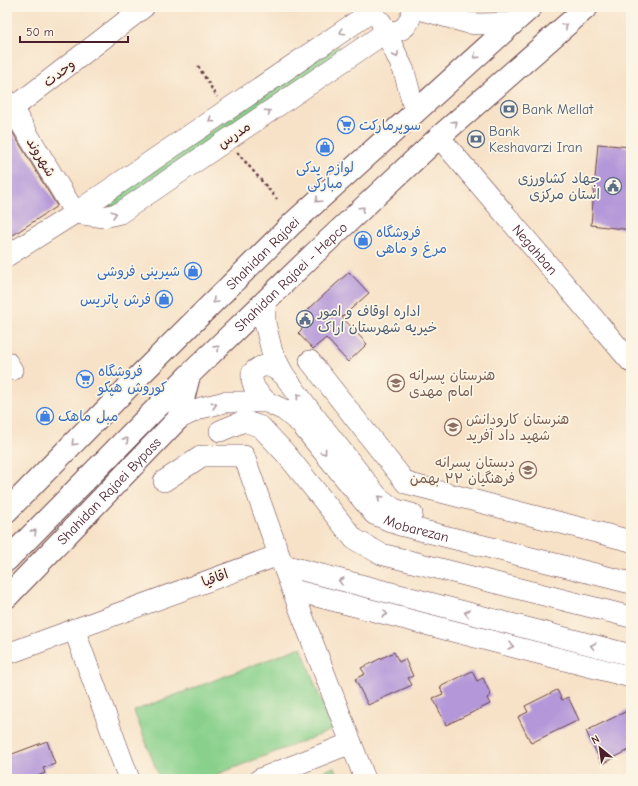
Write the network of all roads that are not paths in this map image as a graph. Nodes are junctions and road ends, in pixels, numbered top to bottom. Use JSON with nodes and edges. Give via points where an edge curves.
{"nodes":[{"id":1,"x":144,"y":7,"type":"edge"},
{"id":2,"x":412,"y":7,"type":"edge"},
{"id":3,"x":531,"y":7,"type":"edge"},
{"id":4,"x":587,"y":7,"type":"edge"},
{"id":5,"x":374,"y":8,"type":"edge"},
{"id":6,"x":514,"y":23,"type":"junction"},
{"id":7,"x":386,"y":32,"type":"junction"},
{"id":8,"x":10,"y":105,"type":"edge"},
{"id":9,"x":415,"y":112,"type":"junction"},
{"id":10,"x":439,"y":137,"type":"junction"},
{"id":11,"x":75,"y":213,"type":"junction"},
{"id":12,"x":7,"y":256,"type":"edge"},
{"id":13,"x":265,"y":301,"type":"junction"},
{"id":14,"x":310,"y":361,"type":"dead end"},
{"id":15,"x":631,"y":362,"type":"edge"},
{"id":16,"x":190,"y":374,"type":"junction"},
{"id":17,"x":284,"y":375,"type":"junction"},
{"id":18,"x":267,"y":402,"type":"junction"},
{"id":19,"x":178,"y":419,"type":"junction"},
{"id":20,"x":220,"y":431,"type":"dead end"},
{"id":21,"x":164,"y":481,"type":"dead end"},
{"id":22,"x":9,"y":506,"type":"edge"},
{"id":23,"x":631,"y":541,"type":"edge"},
{"id":24,"x":277,"y":559,"type":"junction"},
{"id":25,"x":7,"y":560,"type":"edge"},
{"id":26,"x":631,"y":571,"type":"edge"},
{"id":27,"x":631,"y":583,"type":"edge"},
{"id":28,"x":293,"y":590,"type":"junction"},
{"id":29,"x":7,"y":597,"type":"edge"},
{"id":30,"x":631,"y":617,"type":"edge"},
{"id":31,"x":74,"y":629,"type":"junction"},
{"id":32,"x":7,"y":654,"type":"edge"},
{"id":33,"x":631,"y":655,"type":"edge"},
{"id":34,"x":631,"y":677,"type":"edge"},
{"id":35,"x":352,"y":743,"type":"junction"},
{"id":36,"x":367,"y":778,"type":"edge"},
{"id":37,"x":129,"y":779,"type":"edge"},
{"id":38,"x":260,"y":779,"type":"edge"}],
"edges":[{"from":1,"to":8,"type":"street","name":"وحدت"},
{"from":2,"to":6,"type":"street","via":[[468,23]]},
{"from":2,"to":7,"type":"street","name":"مدرس","via":[[411,18],[406,26],[399,31]]},
{"from":3,"to":6,"type":"main road","name":"Shahidan Rajaei"},
{"from":10,"to":4,"type":"main road","name":"Shahidan Rajaei - Hepco","one_way":true},
{"from":5,"to":7,"type":"street"},
{"from":5,"to":11,"type":"street","name":"مدرس","one_way":true},
{"from":6,"to":9,"type":"main road","name":"Shahidan Rajaei","one_way":true},
{"from":7,"to":9,"type":"street","one_way":true,"via":[[404,71]]},
{"from":11,"to":7,"type":"street","name":"مدرس","one_way":true,"via":[[104,217],[120,213]]},
{"from":8,"to":11,"type":"street","name":"شهروند"},
{"from":9,"to":22,"type":"main road","name":"Shahidan Rajaei","one_way":true,"via":[[293,223]]},
{"from":13,"to":10,"type":"main road","name":"Shahidan Rajaei - Hepco","one_way":true},
{"from":10,"to":15,"type":"street","name":"Negahban"},
{"from":11,"to":12,"type":"street","name":"مدرس"},
{"from":16,"to":13,"type":"main road","name":"Shahidan Rajaei - Hepco","one_way":true},
{"from":13,"to":17,"type":"street","name":"Mobarezan","via":[[265,323],[272,352]]},
{"from":14,"to":23,"type":"street","via":[[406,483]]},
{"from":16,"to":19,"type":"main road","name":"Shahidan Rajaei Bypass"},
{"from":25,"to":16,"type":"main road","name":"Shahidan Rajaei - Hepco","one_way":true},
{"from":17,"to":18,"type":"street","via":[[272,367],[265,366],[258,367],[252,373],[251,382]]},
{"from":26,"to":17,"type":"street","name":"Mobarezan","one_way":true,"via":[[394,509],[378,497]]},
{"from":19,"to":18,"type":"street","name":"Mobarezan","one_way":true,"via":[[201,408],[225,402]]},
{"from":18,"to":27,"type":"street","name":"Mobarezan","one_way":true,"via":[[284,410],[300,423],[374,514],[400,524]]},
{"from":19,"to":29,"type":"main road","name":"Shahidan Rajaei Bypass"},
{"from":20,"to":30,"type":"street","via":[[244,421],[261,427],[287,455],[354,539],[381,554]]},
{"from":21,"to":24,"type":"street","via":[[202,456],[238,456]]},
{"from":24,"to":28,"type":"street"},
{"from":24,"to":31,"type":"street","name":"اقاقیا"},
{"from":33,"to":24,"type":"street","one_way":true},
{"from":28,"to":34,"type":"street","one_way":true},
{"from":28,"to":35,"type":"street"},
{"from":31,"to":32,"type":"street","name":"اقاقیا"},
{"from":31,"to":37,"type":"street"},
{"from":35,"to":36,"type":"street"},
{"from":35,"to":38,"type":"street"}]}
